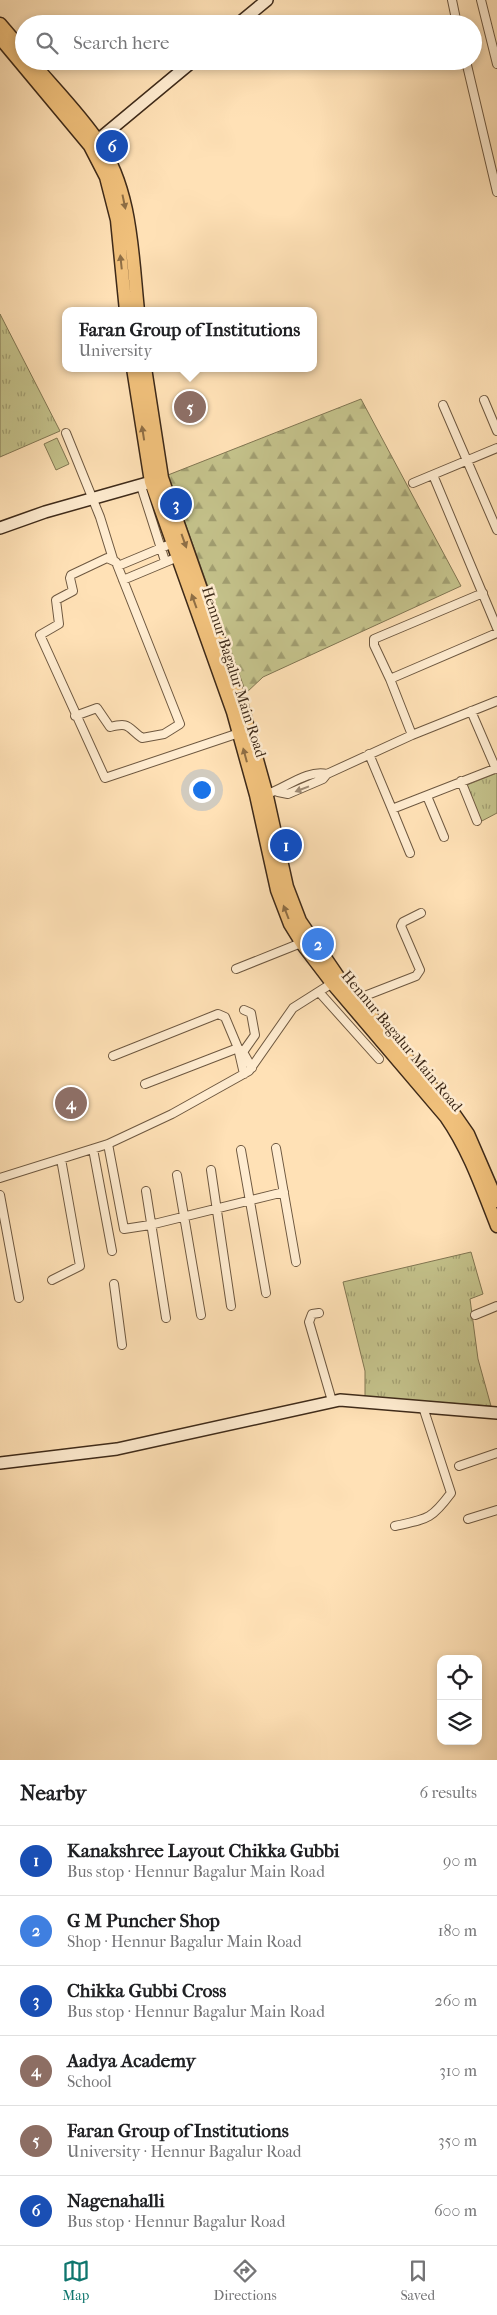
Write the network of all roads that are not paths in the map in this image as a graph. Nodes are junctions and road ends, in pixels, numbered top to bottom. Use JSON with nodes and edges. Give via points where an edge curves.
{"nodes":[{"id":1,"x":266,"y":0,"type":"edge"},
{"id":2,"x":452,"y":0,"type":"edge"},
{"id":3,"x":481,"y":0,"type":"edge"},
{"id":4,"x":248,"y":15,"type":"edge"},
{"id":5,"x":455,"y":15,"type":"edge"},
{"id":6,"x":0,"y":24,"type":"edge"},
{"id":7,"x":0,"y":38,"type":"edge"},
{"id":8,"x":15,"y":42,"type":"edge"},
{"id":9,"x":15,"y":55,"type":"edge"},
{"id":10,"x":497,"y":64,"type":"edge"},
{"id":11,"x":29,"y":70,"type":"edge"},
{"id":12,"x":38,"y":70,"type":"edge"},
{"id":13,"x":182,"y":70,"type":"edge"},
{"id":14,"x":468,"y":70,"type":"edge"},
{"id":15,"x":94,"y":143,"type":"junction"},
{"id":16,"x":497,"y":192,"type":"edge"},
{"id":17,"x":126,"y":307,"type":"edge"},
{"id":18,"x":138,"y":307,"type":"edge"},
{"id":19,"x":134,"y":372,"type":"edge"},
{"id":20,"x":145,"y":372,"type":"edge"},
{"id":21,"x":484,"y":400,"type":"dead end"},
{"id":22,"x":443,"y":405,"type":"dead end"},
{"id":23,"x":497,"y":431,"type":"edge"},
{"id":24,"x":66,"y":434,"type":"dead end"},
{"id":25,"x":497,"y":448,"type":"edge"},
{"id":26,"x":467,"y":461,"type":"junction"},
{"id":27,"x":432,"y":474,"type":"junction"},
{"id":28,"x":152,"y":482,"type":"junction"},
{"id":29,"x":413,"y":483,"type":"dead end"},
{"id":30,"x":93,"y":499,"type":"junction"},
{"id":31,"x":0,"y":528,"type":"edge"},
{"id":32,"x":497,"y":530,"type":"edge"},
{"id":33,"x":167,"y":546,"type":"junction"},
{"id":34,"x":178,"y":557,"type":"junction"},
{"id":35,"x":165,"y":561,"type":"junction"},
{"id":36,"x":116,"y":563,"type":"junction"},
{"id":37,"x":123,"y":580,"type":"junction"},
{"id":38,"x":483,"y":593,"type":"junction"},
{"id":39,"x":497,"y":628,"type":"edge"},
{"id":40,"x":497,"y":633,"type":"edge"},
{"id":41,"x":390,"y":679,"type":"junction"},
{"id":42,"x":497,"y":701,"type":"edge"},
{"id":43,"x":471,"y":711,"type":"junction"},
{"id":44,"x":76,"y":716,"type":"junction"},
{"id":45,"x":239,"y":732,"type":"junction"},
{"id":46,"x":412,"y":735,"type":"junction"},
{"id":47,"x":369,"y":754,"type":"junction"},
{"id":48,"x":496,"y":768,"type":"edge"},
{"id":49,"x":461,"y":781,"type":"junction"},
{"id":50,"x":267,"y":795,"type":"junction"},
{"id":51,"x":427,"y":796,"type":"junction"},
{"id":52,"x":392,"y":809,"type":"junction"},
{"id":53,"x":477,"y":821,"type":"dead end"},
{"id":54,"x":444,"y":838,"type":"dead end"},
{"id":55,"x":410,"y":854,"type":"dead end"},
{"id":56,"x":421,"y":914,"type":"dead end"},
{"id":57,"x":301,"y":942,"type":"junction"},
{"id":58,"x":236,"y":969,"type":"dead end"},
{"id":59,"x":336,"y":980,"type":"junction"},
{"id":60,"x":319,"y":992,"type":"junction"},
{"id":61,"x":357,"y":999,"type":"junction"},
{"id":62,"x":244,"y":1010,"type":"dead end"},
{"id":63,"x":240,"y":1050,"type":"junction"},
{"id":64,"x":113,"y":1056,"type":"dead end"},
{"id":65,"x":379,"y":1059,"type":"dead end"},
{"id":66,"x":252,"y":1068,"type":"junction"},
{"id":67,"x":244,"y":1074,"type":"junction"},
{"id":68,"x":145,"y":1084,"type":"dead end"},
{"id":69,"x":108,"y":1144,"type":"junction"},
{"id":70,"x":276,"y":1148,"type":"dead end"},
{"id":71,"x":93,"y":1149,"type":"junction"},
{"id":72,"x":241,"y":1150,"type":"dead end"},
{"id":73,"x":61,"y":1159,"type":"junction"},
{"id":74,"x":211,"y":1170,"type":"dead end"},
{"id":75,"x":177,"y":1176,"type":"dead end"},
{"id":76,"x":0,"y":1178,"type":"edge"},
{"id":77,"x":146,"y":1190,"type":"dead end"},
{"id":78,"x":284,"y":1192,"type":"junction"},
{"id":79,"x":0,"y":1195,"type":"edge"},
{"id":80,"x":250,"y":1200,"type":"junction"},
{"id":81,"x":497,"y":1201,"type":"edge"},
{"id":82,"x":217,"y":1208,"type":"junction"},
{"id":83,"x":183,"y":1217,"type":"junction"},
{"id":84,"x":150,"y":1225,"type":"junction"},
{"id":85,"x":497,"y":1226,"type":"edge"},
{"id":86,"x":112,"y":1251,"type":"dead end"},
{"id":87,"x":296,"y":1262,"type":"dead end"},
{"id":88,"x":52,"y":1280,"type":"dead end"},
{"id":89,"x":114,"y":1284,"type":"dead end"},
{"id":90,"x":266,"y":1293,"type":"dead end"},
{"id":91,"x":19,"y":1298,"type":"dead end"},
{"id":92,"x":231,"y":1306,"type":"dead end"},
{"id":93,"x":497,"y":1306,"type":"edge"},
{"id":94,"x":319,"y":1313,"type":"dead end"},
{"id":95,"x":475,"y":1314,"type":"dead end"},
{"id":96,"x":201,"y":1315,"type":"dead end"},
{"id":97,"x":166,"y":1318,"type":"dead end"},
{"id":98,"x":122,"y":1345,"type":"dead end"},
{"id":99,"x":332,"y":1401,"type":"junction"},
{"id":100,"x":422,"y":1406,"type":"junction"},
{"id":101,"x":497,"y":1414,"type":"edge"},
{"id":102,"x":497,"y":1454,"type":"edge"},
{"id":103,"x":0,"y":1463,"type":"edge"},
{"id":104,"x":459,"y":1466,"type":"dead end"},
{"id":105,"x":497,"y":1510,"type":"edge"},
{"id":106,"x":468,"y":1519,"type":"dead end"},
{"id":107,"x":395,"y":1526,"type":"dead end"}],
"edges":[{"from":1,"to":4,"type":"street"},
{"from":2,"to":5,"type":"street"},
{"from":3,"to":10,"type":"street"},
{"from":6,"to":8,"type":"main road"},
{"from":7,"to":9,"type":"main road"},
{"from":11,"to":15,"type":"main road"},
{"from":12,"to":15,"type":"main road"},
{"from":13,"to":15,"type":"street"},
{"from":14,"to":16,"type":"street"},
{"from":17,"to":15,"type":"main road","one_way":true,"via":[[113,200]]},
{"from":15,"to":18,"type":"main road","one_way":true,"via":[[107,156],[124,197]]},
{"from":28,"to":19,"type":"main road","one_way":true},
{"from":20,"to":28,"type":"main road"},
{"from":21,"to":23,"type":"street"},
{"from":22,"to":26,"type":"street"},
{"from":24,"to":30,"type":"street"},
{"from":25,"to":26,"type":"street"},
{"from":26,"to":27,"type":"street"},
{"from":26,"to":32,"type":"street"},
{"from":27,"to":29,"type":"street"},
{"from":27,"to":38,"type":"street"},
{"from":28,"to":30,"type":"street"},
{"from":28,"to":33,"type":"main road","name":"Hennur Bagalur Main Road"},
{"from":28,"to":50,"type":"main road","name":"Hennur Bagalur Main Road","one_way":true,"via":[[242,706]]},
{"from":30,"to":31,"type":"street"},
{"from":30,"to":36,"type":"street"},
{"from":33,"to":34,"type":"main road","name":"Hennur Bagalur Main Road"},
{"from":33,"to":35,"type":"street"},
{"from":33,"to":36,"type":"street"},
{"from":34,"to":35,"type":"street"},
{"from":45,"to":34,"type":"main road","name":"Hennur Bagalur Main Road","one_way":true},
{"from":35,"to":37,"type":"street"},
{"from":36,"to":37,"type":"street"},
{"from":36,"to":44,"type":"street","via":[[107,558],[71,575],[73,591],[56,600],[59,624],[40,635]]},
{"from":37,"to":44,"type":"street","via":[[180,724],[164,734],[142,738],[130,726],[107,725],[97,708]]},
{"from":38,"to":39,"type":"street"},
{"from":38,"to":41,"type":"street","via":[[374,639]]},
{"from":40,"to":41,"type":"street"},
{"from":41,"to":46,"type":"street"},
{"from":42,"to":43,"type":"street"},
{"from":43,"to":46,"type":"street"},
{"from":43,"to":48,"type":"street"},
{"from":44,"to":45,"type":"street","via":[[104,778]]},
{"from":50,"to":45,"type":"main road","name":"Hennur Bagalur Main Road","one_way":true},
{"from":46,"to":47,"type":"street"},
{"from":47,"to":50,"type":"street","via":[[327,774],[319,772]]},
{"from":47,"to":52,"type":"street"},
{"from":48,"to":49,"type":"street"},
{"from":49,"to":51,"type":"street"},
{"from":49,"to":53,"type":"street"},
{"from":57,"to":50,"type":"main road","name":"Hennur Bagalur Main Road","one_way":true,"via":[[277,890]]},
{"from":50,"to":59,"type":"main road","name":"Hennur Bagalur Main Road","via":[[287,887],[300,921]]},
{"from":51,"to":52,"type":"street"},
{"from":51,"to":54,"type":"street"},
{"from":52,"to":55,"type":"street"},
{"from":56,"to":61,"type":"street","via":[[401,926],[420,970],[416,976]]},
{"from":57,"to":58,"type":"street"},
{"from":57,"to":59,"type":"main road","name":"Hennur Bagalur Main Road"},
{"from":59,"to":60,"type":"street"},
{"from":59,"to":61,"type":"main road","name":"Hennur Bagalur Main Road"},
{"from":59,"to":85,"type":"main road","name":"Hennur Bagalur Main Road","via":[[451,1125],[471,1162]]},
{"from":60,"to":65,"type":"street"},
{"from":60,"to":66,"type":"street","via":[[293,1008]]},
{"from":61,"to":81,"type":"main road","name":"Hennur Bagalur Main Road","via":[[456,1116],[480,1158]]},
{"from":62,"to":63,"type":"street","via":[[251,1013],[255,1035]]},
{"from":63,"to":64,"type":"street","via":[[227,1020],[218,1014]]},
{"from":63,"to":66,"type":"street"},
{"from":63,"to":67,"type":"street"},
{"from":63,"to":68,"type":"street"},
{"from":66,"to":67,"type":"street"},
{"from":67,"to":69,"type":"street","via":[[172,1114]]},
{"from":69,"to":71,"type":"street"},
{"from":69,"to":84,"type":"street","via":[[124,1229]]},
{"from":70,"to":78,"type":"street"},
{"from":71,"to":73,"type":"street"},
{"from":71,"to":86,"type":"street"},
{"from":72,"to":80,"type":"street"},
{"from":73,"to":76,"type":"street"},
{"from":73,"to":88,"type":"street","via":[[80,1266]]},
{"from":74,"to":82,"type":"street"},
{"from":75,"to":83,"type":"street"},
{"from":77,"to":84,"type":"street"},
{"from":78,"to":80,"type":"street"},
{"from":78,"to":87,"type":"street"},
{"from":79,"to":91,"type":"street"},
{"from":80,"to":82,"type":"street"},
{"from":80,"to":90,"type":"street"},
{"from":82,"to":83,"type":"street"},
{"from":82,"to":92,"type":"street"},
{"from":83,"to":84,"type":"street"},
{"from":83,"to":96,"type":"street"},
{"from":84,"to":97,"type":"street"},
{"from":89,"to":98,"type":"street"},
{"from":93,"to":95,"type":"street"},
{"from":94,"to":99,"type":"street","via":[[312,1314],[309,1322]]},
{"from":99,"to":100,"type":"street"},
{"from":99,"to":103,"type":"street","via":[[117,1449]]},
{"from":100,"to":101,"type":"street"},
{"from":100,"to":107,"type":"street","via":[[451,1493],[439,1510],[426,1520]]},
{"from":102,"to":104,"type":"street"},
{"from":105,"to":106,"type":"street"}]}
